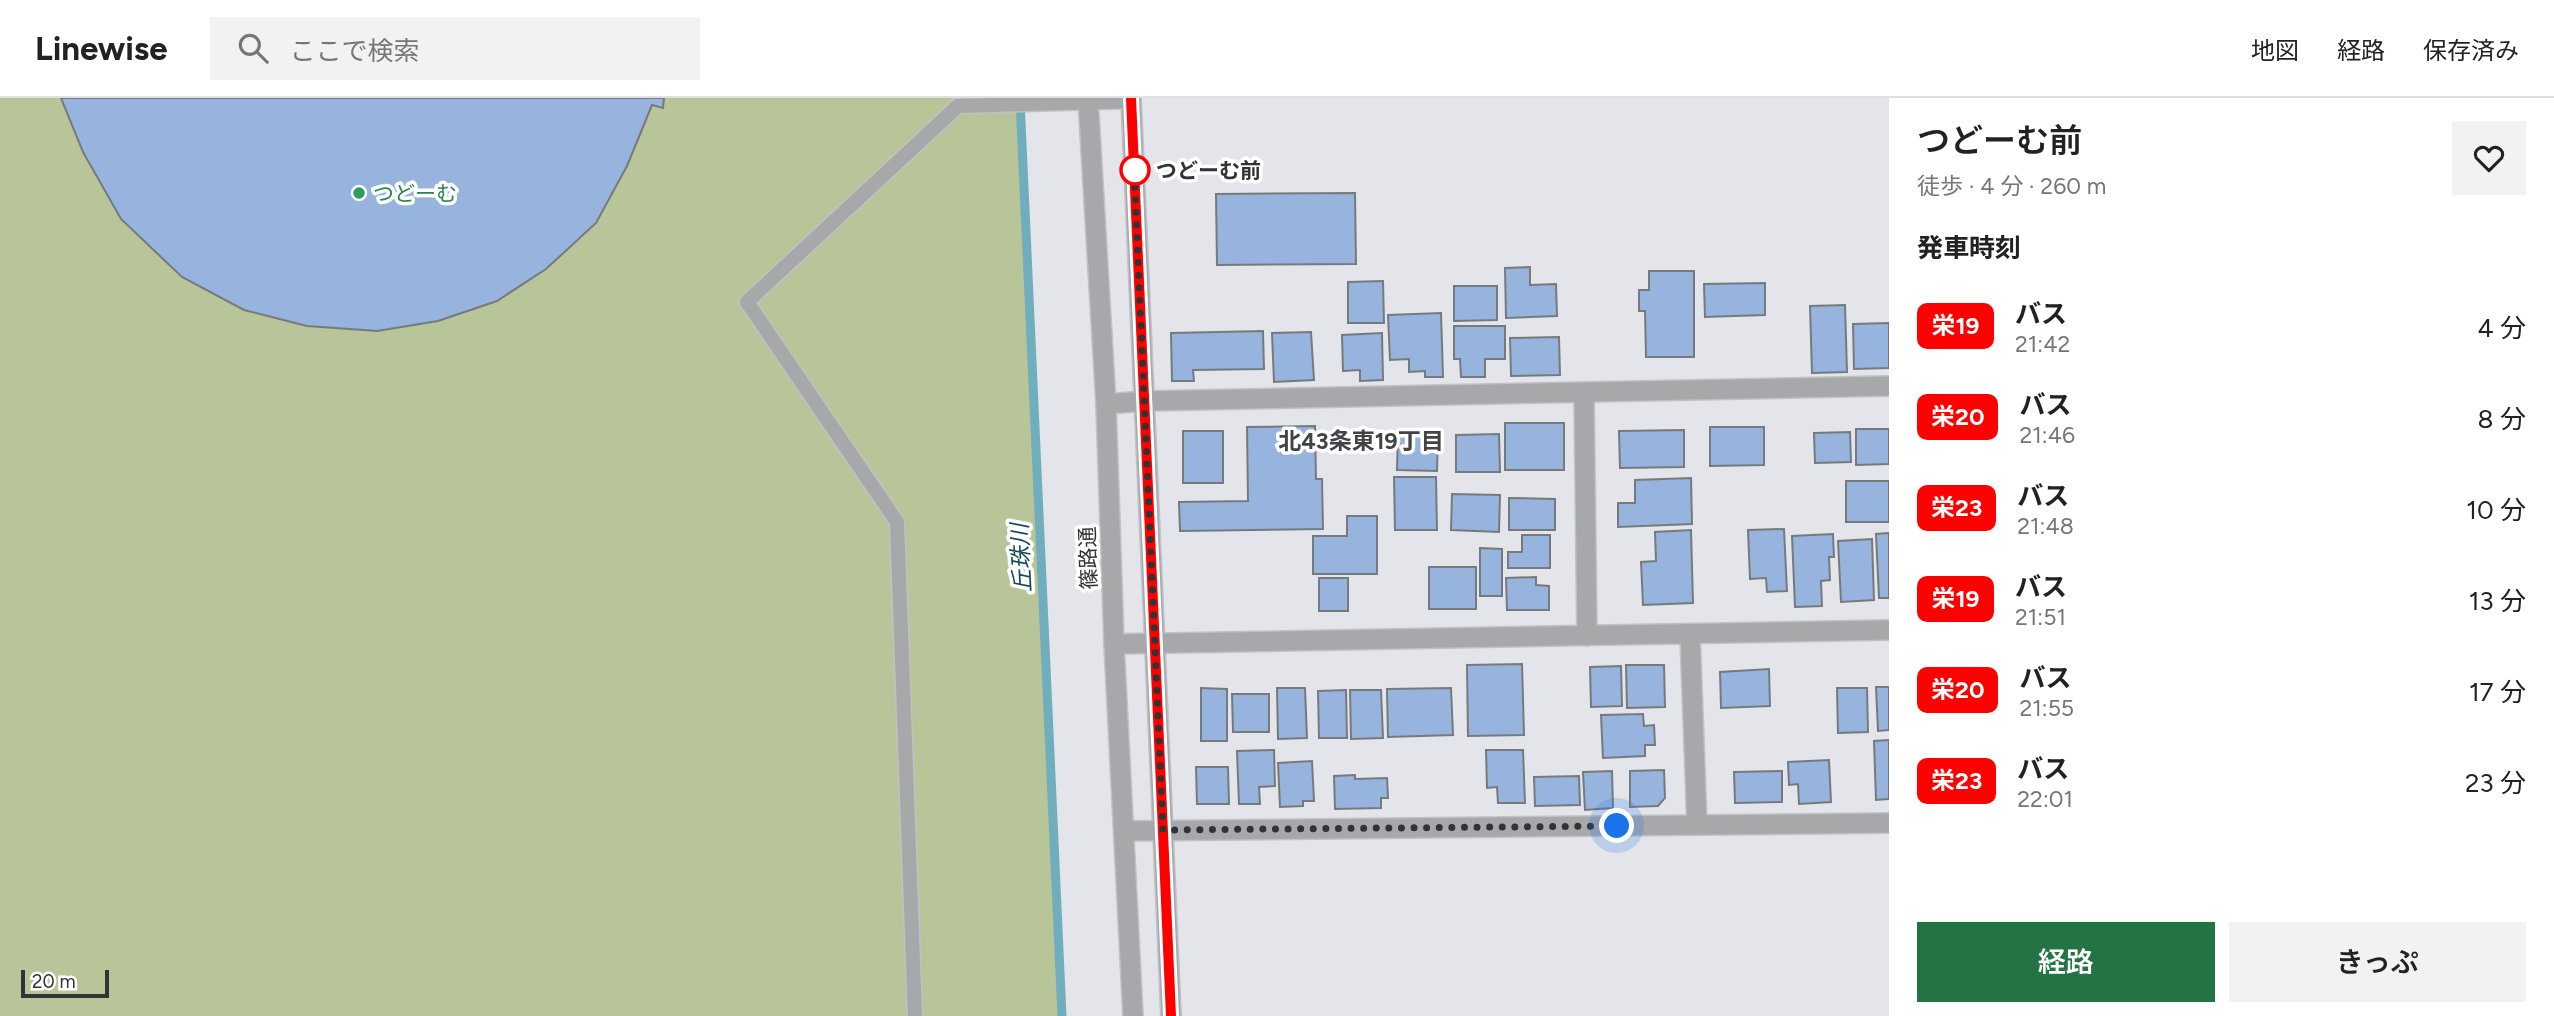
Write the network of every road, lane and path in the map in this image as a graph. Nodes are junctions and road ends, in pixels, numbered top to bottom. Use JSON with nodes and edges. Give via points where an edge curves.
{"nodes":[{"id":1,"x":1088,"y":100,"type":"edge"},
{"id":2,"x":1131,"y":100,"type":"edge"},
{"id":3,"x":1889,"y":386,"type":"edge"},
{"id":4,"x":1584,"y":393,"type":"junction"},
{"id":5,"x":1144,"y":401,"type":"junction"},
{"id":6,"x":1106,"y":404,"type":"junction"},
{"id":7,"x":1889,"y":630,"type":"edge"},
{"id":8,"x":1690,"y":634,"type":"junction"},
{"id":9,"x":1587,"y":636,"type":"junction"},
{"id":10,"x":1114,"y":644,"type":"junction"},
{"id":11,"x":1153,"y":644,"type":"junction"},
{"id":12,"x":1889,"y":823,"type":"edge"},
{"id":13,"x":1697,"y":825,"type":"junction"},
{"id":14,"x":1163,"y":830,"type":"junction"},
{"id":15,"x":1125,"y":831,"type":"junction"},
{"id":16,"x":915,"y":1016,"type":"edge"},
{"id":17,"x":1133,"y":1016,"type":"edge"},
{"id":18,"x":1171,"y":1016,"type":"edge"}],
"edges":[{"from":1,"to":2,"type":"lane"},
{"from":1,"to":6,"type":"street","name":"篠路通"},
{"from":1,"to":16,"type":"lane","via":[[958,106],[747,302],[897,522]]},
{"from":2,"to":5,"type":"street"},
{"from":3,"to":4,"type":"street"},
{"from":4,"to":5,"type":"street"},
{"from":4,"to":9,"type":"street"},
{"from":5,"to":6,"type":"street"},
{"from":5,"to":11,"type":"street"},
{"from":6,"to":10,"type":"street","name":"篠路通"},
{"from":7,"to":8,"type":"street"},
{"from":8,"to":9,"type":"street"},
{"from":8,"to":13,"type":"street"},
{"from":9,"to":11,"type":"street"},
{"from":10,"to":11,"type":"street"},
{"from":10,"to":15,"type":"street","name":"篠路通"},
{"from":11,"to":14,"type":"street"},
{"from":12,"to":13,"type":"street"},
{"from":13,"to":14,"type":"street"},
{"from":14,"to":15,"type":"street"},
{"from":14,"to":18,"type":"street"},
{"from":15,"to":17,"type":"street","name":"篠路通"}]}
